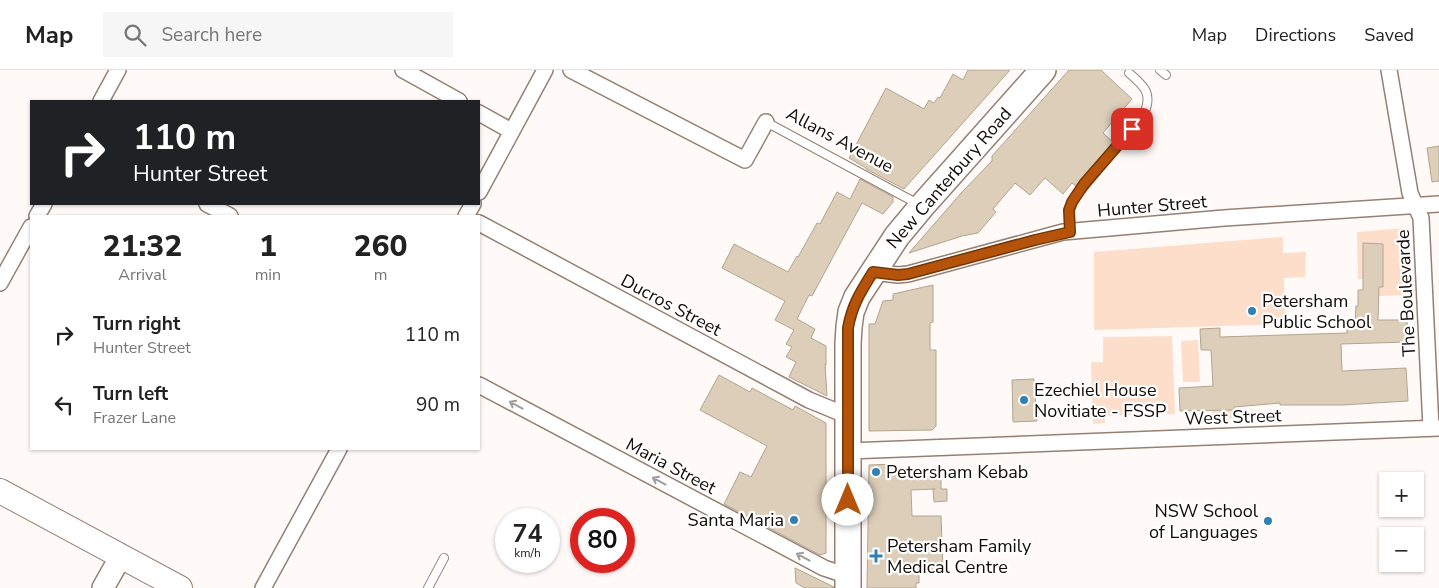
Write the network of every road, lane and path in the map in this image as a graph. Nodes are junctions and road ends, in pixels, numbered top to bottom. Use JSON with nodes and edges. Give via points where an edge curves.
{"nodes":[{"id":1,"x":118,"y":70,"type":"edge"},
{"id":2,"x":403,"y":70,"type":"edge"},
{"id":3,"x":545,"y":70,"type":"edge"},
{"id":4,"x":571,"y":70,"type":"edge"},
{"id":5,"x":1043,"y":70,"type":"edge"},
{"id":6,"x":1389,"y":70,"type":"edge"},
{"id":7,"x":1129,"y":73,"type":"dead end"},
{"id":8,"x":102,"y":100,"type":"edge"},
{"id":9,"x":456,"y":100,"type":"edge"},
{"id":10,"x":480,"y":114,"type":"edge"},
{"id":11,"x":766,"y":122,"type":"joint"},
{"id":12,"x":511,"y":131,"type":"junction"},
{"id":13,"x":480,"y":190,"type":"edge"},
{"id":14,"x":1439,"y":204,"type":"edge"},
{"id":15,"x":209,"y":205,"type":"edge"},
{"id":16,"x":922,"y":206,"type":"junction"},
{"id":17,"x":1416,"y":206,"type":"junction"},
{"id":18,"x":228,"y":215,"type":"edge"},
{"id":19,"x":480,"y":224,"type":"edge"},
{"id":20,"x":30,"y":229,"type":"edge"},
{"id":21,"x":1070,"y":232,"type":"junction"},
{"id":22,"x":873,"y":272,"type":"junction"},
{"id":23,"x":0,"y":283,"type":"edge"},
{"id":24,"x":480,"y":386,"type":"edge"},
{"id":25,"x":848,"y":416,"type":"junction"},
{"id":26,"x":1435,"y":428,"type":"edge"},
{"id":27,"x":338,"y":450,"type":"edge"},
{"id":28,"x":848,"y":451,"type":"junction"},
{"id":29,"x":0,"y":491,"type":"edge"},
{"id":30,"x":121,"y":556,"type":"junction"},
{"id":31,"x":444,"y":558,"type":"dead end"},
{"id":32,"x":848,"y":582,"type":"edge"},
{"id":33,"x":103,"y":588,"type":"edge"},
{"id":34,"x":180,"y":588,"type":"edge"},
{"id":35,"x":263,"y":588,"type":"edge"},
{"id":36,"x":428,"y":588,"type":"edge"}],
"edges":[{"from":1,"to":8,"type":"street"},
{"from":2,"to":9,"type":"street"},
{"from":3,"to":12,"type":"street"},
{"from":4,"to":11,"type":"street","name":"Allans Avenue","via":[[744,160]]},
{"from":5,"to":16,"type":"highway","name":"New Canterbury Road"},
{"from":6,"to":17,"type":"street","name":"The Boulevarde","via":[[1410,193]]},
{"from":7,"to":21,"type":"lane","via":[[1147,92],[1147,107],[1077,195],[1069,210]]},
{"from":10,"to":12,"type":"street"},
{"from":11,"to":16,"type":"lane","name":"Allans Avenue"},
{"from":12,"to":13,"type":"street"},
{"from":14,"to":17,"type":"street","name":"Hunter Street"},
{"from":15,"to":18,"type":"street"},
{"from":16,"to":22,"type":"highway","name":"New Canterbury Road"},
{"from":17,"to":21,"type":"street","name":"Hunter Street"},
{"from":17,"to":26,"type":"street","name":"The Boulevarde","via":[[1421,218]]},
{"from":19,"to":25,"type":"street","name":"Ducros Street","via":[[808,400]]},
{"from":20,"to":23,"type":"street"},
{"from":21,"to":22,"type":"street","name":"Hunter Street","via":[[908,274]]},
{"from":22,"to":25,"type":"highway","name":"New Canterbury Road","via":[[857,298],[848,328]]},
{"from":32,"to":24,"type":"street","name":"Maria Street","one_way":true},
{"from":25,"to":28,"type":"highway","name":"New Canterbury Road"},
{"from":26,"to":28,"type":"street","name":"West Street"},
{"from":27,"to":35,"type":"street"},
{"from":28,"to":32,"type":"highway","name":"New Canterbury Road"},
{"from":29,"to":30,"type":"main road"},
{"from":30,"to":33,"type":"main road"},
{"from":30,"to":34,"type":"main road"},
{"from":31,"to":36,"type":"lane"}]}
